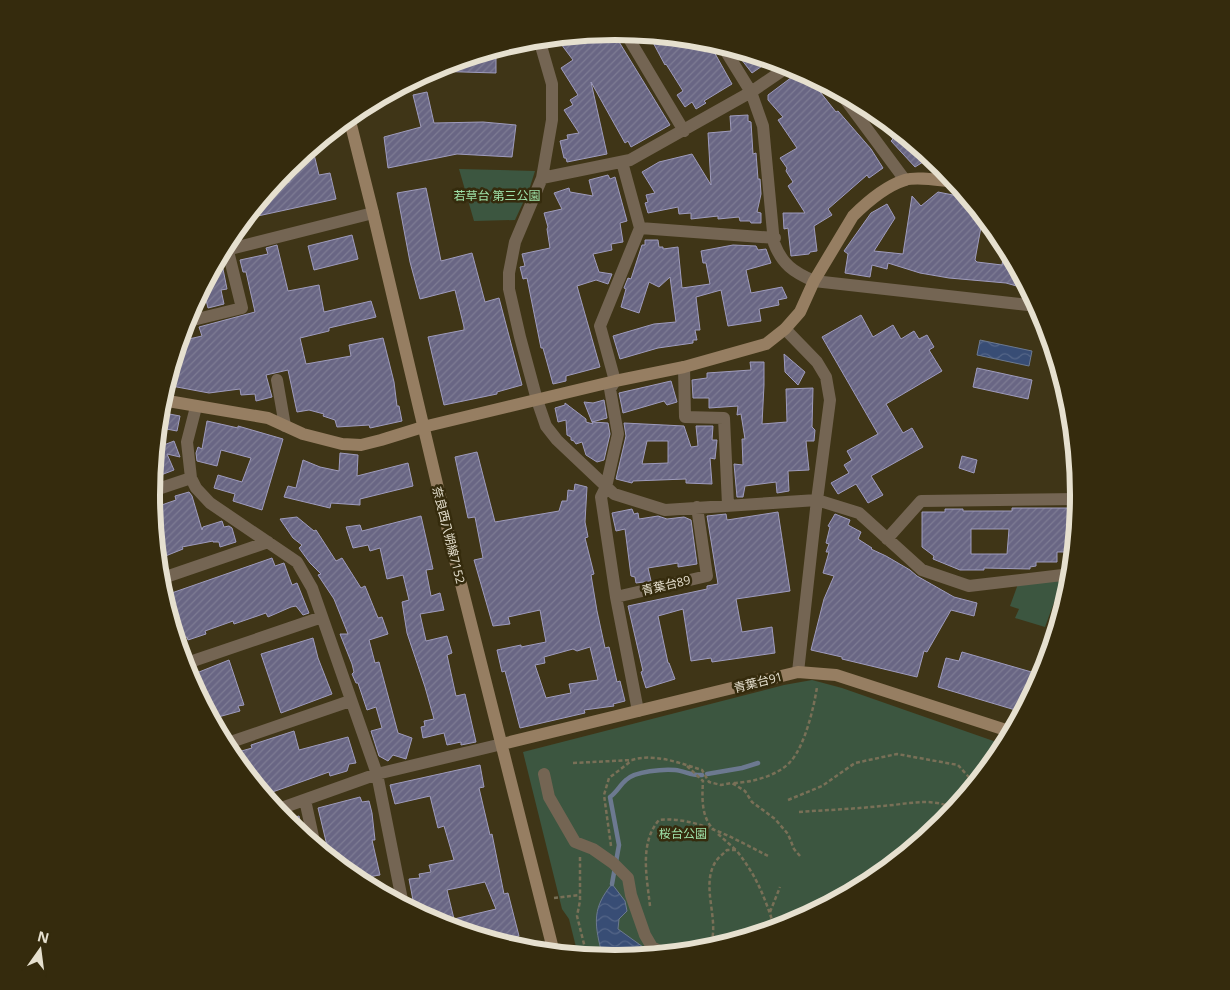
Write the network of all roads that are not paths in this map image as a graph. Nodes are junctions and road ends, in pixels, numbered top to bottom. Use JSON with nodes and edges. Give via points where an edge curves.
{"nodes":[{"id":1,"x":630,"y":41,"type":"edge"},
{"id":2,"x":541,"y":46,"type":"edge"},
{"id":3,"x":728,"y":55,"type":"edge"},
{"id":4,"x":781,"y":72,"type":"edge"},
{"id":5,"x":751,"y":92,"type":"junction"},
{"id":6,"x":850,"y":106,"type":"edge"},
{"id":7,"x":351,"y":125,"type":"edge"},
{"id":8,"x":684,"y":131,"type":"junction"},
{"id":9,"x":622,"y":162,"type":"junction"},
{"id":10,"x":542,"y":178,"type":"junction"},
{"id":11,"x":905,"y":180,"type":"junction"},
{"id":12,"x":944,"y":181,"type":"edge"},
{"id":13,"x":373,"y":213,"type":"junction"},
{"id":14,"x":640,"y":228,"type":"junction"},
{"id":15,"x":775,"y":238,"type":"junction"},
{"id":16,"x":234,"y":246,"type":"edge"},
{"id":17,"x":228,"y":256,"type":"edge"},
{"id":18,"x":814,"y":281,"type":"junction"},
{"id":19,"x":1028,"y":305,"type":"edge"},
{"id":20,"x":196,"y":319,"type":"edge"},
{"id":21,"x":785,"y":329,"type":"junction"},
{"id":22,"x":684,"y":367,"type":"junction"},
{"id":23,"x":277,"y":380,"type":"dead end"},
{"id":24,"x":615,"y":381,"type":"junction"},
{"id":25,"x":537,"y":400,"type":"junction"},
{"id":26,"x":170,"y":401,"type":"edge"},
{"id":27,"x":196,"y":407,"type":"junction"},
{"id":28,"x":285,"y":426,"type":"junction"},
{"id":29,"x":423,"y":427,"type":"junction"},
{"id":30,"x":191,"y":478,"type":"junction"},
{"id":31,"x":606,"y":487,"type":"junction"},
{"id":32,"x":160,"y":488,"type":"edge"},
{"id":33,"x":1070,"y":499,"type":"edge"},
{"id":34,"x":817,"y":500,"type":"junction"},
{"id":35,"x":728,"y":505,"type":"junction"},
{"id":36,"x":697,"y":507,"type":"junction"},
{"id":37,"x":887,"y":540,"type":"junction"},
{"id":38,"x":268,"y":542,"type":"junction"},
{"id":39,"x":1062,"y":575,"type":"edge"},
{"id":40,"x":168,"y":576,"type":"edge"},
{"id":41,"x":616,"y":597,"type":"junction"},
{"id":42,"x":322,"y":617,"type":"junction"},
{"id":43,"x":192,"y":661,"type":"edge"},
{"id":44,"x":798,"y":672,"type":"junction"},
{"id":45,"x":350,"y":701,"type":"junction"},
{"id":46,"x":638,"y":711,"type":"junction"},
{"id":47,"x":1005,"y":730,"type":"edge"},
{"id":48,"x":233,"y":741,"type":"edge"},
{"id":49,"x":502,"y":744,"type":"junction"},
{"id":50,"x":376,"y":774,"type":"junction"},
{"id":51,"x":544,"y":774,"type":"dead end"},
{"id":52,"x":305,"y":800,"type":"junction"},
{"id":53,"x":284,"y":807,"type":"edge"},
{"id":54,"x":313,"y":835,"type":"edge"},
{"id":55,"x":401,"y":896,"type":"edge"},
{"id":56,"x":552,"y":945,"type":"edge"},
{"id":57,"x":654,"y":948,"type":"edge"}],
"edges":[{"from":1,"to":8,"type":"street"},
{"from":2,"to":10,"type":"street","via":[[552,84],[552,120]]},
{"from":3,"to":5,"type":"street"},
{"from":4,"to":5,"type":"street"},
{"from":5,"to":8,"type":"street"},
{"from":5,"to":15,"type":"street","via":[[763,126]]},
{"from":6,"to":11,"type":"street"},
{"from":7,"to":13,"type":"street","name":"奈良西八朔線7152"},
{"from":8,"to":9,"type":"street"},
{"from":9,"to":10,"type":"street"},
{"from":9,"to":14,"type":"street"},
{"from":10,"to":25,"type":"street","via":[[515,242],[509,273],[509,289]]},
{"from":11,"to":12,"type":"street"},
{"from":11,"to":18,"type":"street","via":[[882,192],[853,216]]},
{"from":13,"to":16,"type":"street"},
{"from":13,"to":29,"type":"street","name":"奈良西八朔線7152"},
{"from":14,"to":15,"type":"street"},
{"from":14,"to":24,"type":"street","via":[[600,326]]},
{"from":15,"to":18,"type":"street","via":[[779,254],[788,266]]},
{"from":17,"to":20,"type":"street","via":[[242,308]]},
{"from":18,"to":19,"type":"street"},
{"from":18,"to":21,"type":"street","via":[[800,312]]},
{"from":21,"to":22,"type":"street","via":[[766,344]]},
{"from":21,"to":34,"type":"street","via":[[817,362],[826,377],[830,400]]},
{"from":22,"to":24,"type":"street"},
{"from":22,"to":35,"type":"street","via":[[684,417],[724,418]]},
{"from":23,"to":28,"type":"street"},
{"from":24,"to":25,"type":"street"},
{"from":24,"to":31,"type":"street","via":[[610,389],[618,434]]},
{"from":25,"to":29,"type":"street"},
{"from":25,"to":31,"type":"street","via":[[546,426],[557,440]]},
{"from":26,"to":27,"type":"street"},
{"from":27,"to":28,"type":"street","via":[[268,418]]},
{"from":27,"to":30,"type":"street","via":[[187,442]]},
{"from":28,"to":29,"type":"street","via":[[342,444],[381,440]]},
{"from":29,"to":49,"type":"street","name":"奈良西八朔線7152"},
{"from":30,"to":32,"type":"street"},
{"from":30,"to":38,"type":"street","via":[[210,503]]},
{"from":31,"to":36,"type":"street","via":[[614,494],[665,510]]},
{"from":31,"to":41,"type":"street","via":[[601,497]]},
{"from":33,"to":37,"type":"street","via":[[922,502]]},
{"from":34,"to":35,"type":"street"},
{"from":34,"to":37,"type":"street","via":[[859,513]]},
{"from":34,"to":44,"type":"street"},
{"from":35,"to":36,"type":"street"},
{"from":36,"to":41,"type":"street","name":"青葉台89","via":[[707,576]]},
{"from":37,"to":39,"type":"street","via":[[922,570],[969,586]]},
{"from":38,"to":40,"type":"street"},
{"from":38,"to":42,"type":"street","via":[[297,562],[312,588]]},
{"from":41,"to":46,"type":"street"},
{"from":42,"to":43,"type":"street"},
{"from":42,"to":45,"type":"street"},
{"from":44,"to":46,"type":"street","name":"青葉台91"},
{"from":44,"to":47,"type":"street","name":"青葉台91","via":[[819,672],[855,680]]},
{"from":45,"to":48,"type":"street"},
{"from":45,"to":50,"type":"street"},
{"from":46,"to":49,"type":"street","name":"青葉台91"},
{"from":49,"to":50,"type":"street"},
{"from":49,"to":56,"type":"street","name":"奈良西八朔線7152"},
{"from":50,"to":52,"type":"street"},
{"from":50,"to":55,"type":"street"},
{"from":51,"to":57,"type":"street","via":[[549,797],[575,842],[593,849],[628,878],[645,935]]},
{"from":52,"to":53,"type":"street"},
{"from":52,"to":54,"type":"street"}]}
